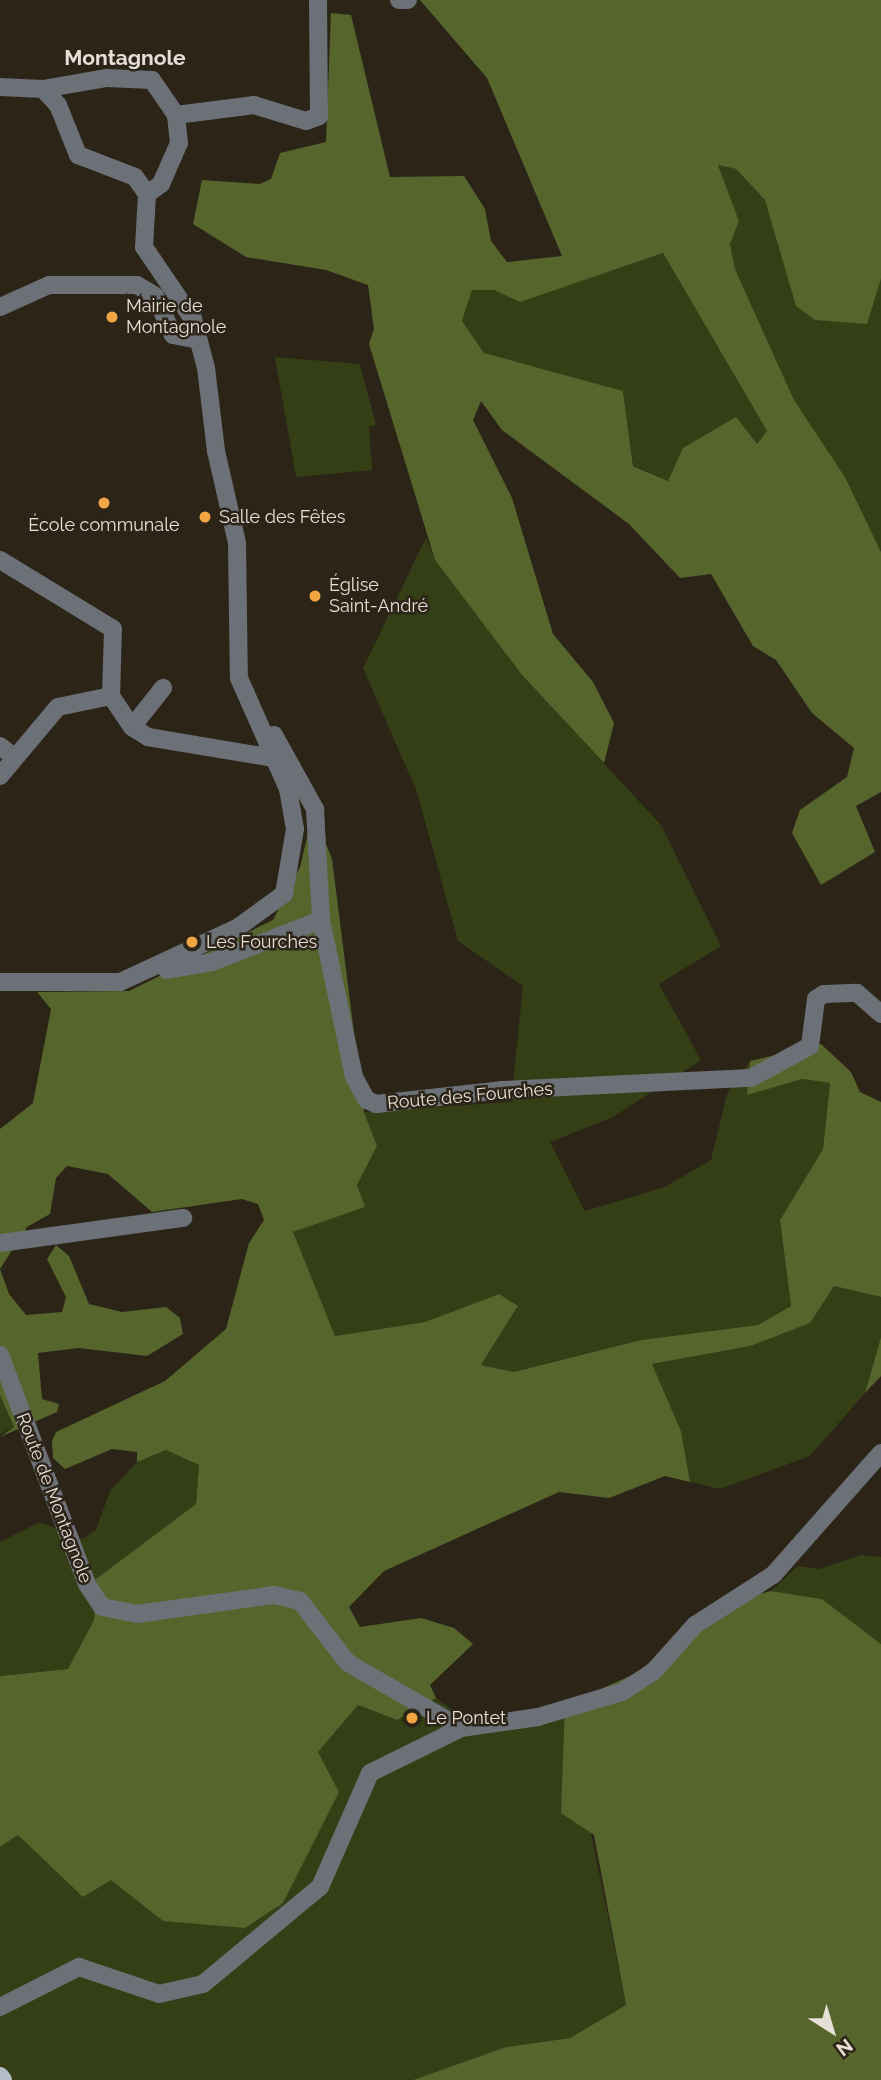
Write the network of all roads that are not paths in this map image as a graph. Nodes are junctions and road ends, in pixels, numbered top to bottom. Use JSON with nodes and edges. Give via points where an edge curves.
{"nodes":[{"id":1,"x":318,"y":0,"type":"edge"},
{"id":2,"x":399,"y":0,"type":"edge"},
{"id":3,"x":408,"y":0,"type":"edge"},
{"id":4,"x":0,"y":87,"type":"edge"},
{"id":5,"x":43,"y":89,"type":"junction"},
{"id":6,"x":176,"y":115,"type":"junction"},
{"id":7,"x":147,"y":194,"type":"junction"},
{"id":8,"x":0,"y":307,"type":"edge"},
{"id":9,"x":199,"y":340,"type":"junction"},
{"id":10,"x":0,"y":560,"type":"edge"},
{"id":11,"x":163,"y":688,"type":"dead end"},
{"id":12,"x":111,"y":696,"type":"junction"},
{"id":13,"x":245,"y":700,"type":"junction"},
{"id":14,"x":132,"y":727,"type":"junction"},
{"id":15,"x":7,"y":751,"type":"edge"},
{"id":16,"x":274,"y":758,"type":"junction"},
{"id":17,"x":0,"y":776,"type":"edge"},
{"id":18,"x":321,"y":920,"type":"junction"},
{"id":19,"x":151,"y":972,"type":"junction"},
{"id":20,"x":0,"y":982,"type":"edge"},
{"id":21,"x":881,"y":1014,"type":"edge"},
{"id":22,"x":183,"y":1218,"type":"dead end"},
{"id":23,"x":0,"y":1243,"type":"edge"},
{"id":24,"x":0,"y":1356,"type":"edge"},
{"id":25,"x":881,"y":1453,"type":"edge"},
{"id":26,"x":461,"y":1728,"type":"junction"},
{"id":27,"x":0,"y":2007,"type":"edge"},
{"id":28,"x":0,"y":2076,"type":"edge"},
{"id":29,"x":3,"y":2080,"type":"edge"}],
"edges":[{"from":1,"to":6,"type":"street","via":[[319,116],[306,121],[254,105]]},
{"from":2,"to":3,"type":"street"},
{"from":4,"to":5,"type":"street"},
{"from":5,"to":6,"type":"street","via":[[143,75]]},
{"from":5,"to":7,"type":"street","via":[[58,105],[78,155],[135,177]]},
{"from":6,"to":7,"type":"street","via":[[177,155],[161,184]]},
{"from":7,"to":9,"type":"street","via":[[144,247],[187,306]]},
{"from":8,"to":9,"type":"street","via":[[48,285],[137,285],[155,296],[173,335]]},
{"from":9,"to":13,"type":"street","via":[[237,543],[236,653]]},
{"from":10,"to":12,"type":"street","via":[[113,629]]},
{"from":11,"to":14,"type":"street"},
{"from":12,"to":14,"type":"street"},
{"from":12,"to":15,"type":"street","via":[[58,707]]},
{"from":13,"to":16,"type":"street"},
{"from":13,"to":18,"type":"street","via":[[269,727],[315,809]]},
{"from":14,"to":16,"type":"street","via":[[148,737]]},
{"from":15,"to":17,"type":"street"},
{"from":16,"to":19,"type":"street","via":[[294,813],[294,854],[284,894],[262,915]]},
{"from":18,"to":19,"type":"street","via":[[212,962]]},
{"from":18,"to":21,"type":"street","name":"Route des Fourches","via":[[354,1077],[367,1100],[376,1104],[503,1090],[751,1078],[810,1046],[816,999],[824,994],[857,993]]},
{"from":19,"to":20,"type":"street","via":[[102,983]]},
{"from":22,"to":23,"type":"street"},
{"from":24,"to":26,"type":"street","name":"Route de Montagnole","via":[[87,1584],[102,1607],[137,1614],[274,1595],[300,1601],[348,1663]]},
{"from":25,"to":26,"type":"street","via":[[773,1576],[695,1625],[654,1671],[622,1692],[538,1717]]},
{"from":26,"to":27,"type":"street","via":[[370,1773],[320,1887],[203,1984],[159,1994],[79,1966]]},
{"from":28,"to":29,"type":"main road"}]}
